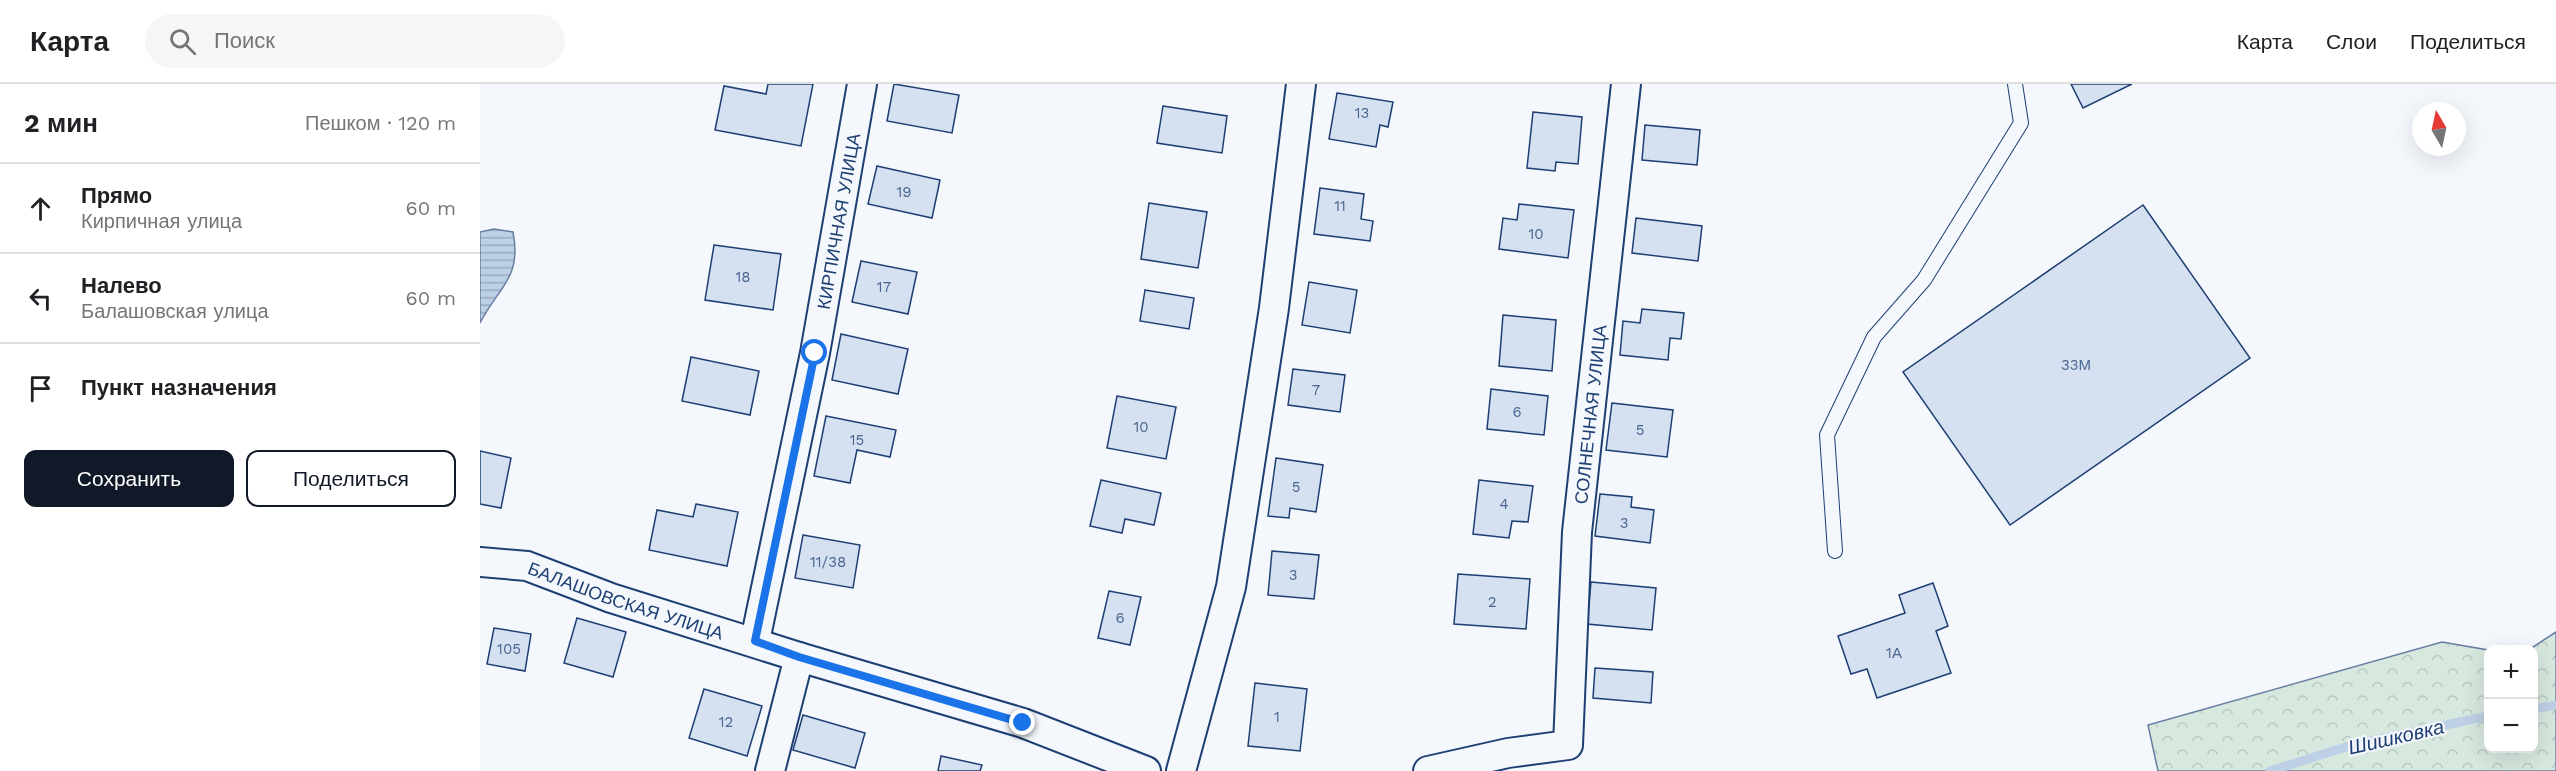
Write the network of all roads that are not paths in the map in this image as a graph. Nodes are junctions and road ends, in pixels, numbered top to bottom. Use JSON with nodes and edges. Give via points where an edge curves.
{"nodes":[{"id":1,"x":862,"y":84,"type":"edge"},
{"id":2,"x":1301,"y":84,"type":"edge"},
{"id":3,"x":1626,"y":84,"type":"edge"},
{"id":4,"x":2015,"y":84,"type":"edge"},
{"id":5,"x":1835,"y":551,"type":"dead end"},
{"id":6,"x":480,"y":562,"type":"edge"},
{"id":7,"x":755,"y":641,"type":"junction"},
{"id":8,"x":799,"y":657,"type":"junction"},
{"id":9,"x":770,"y":771,"type":"edge"},
{"id":10,"x":1146,"y":771,"type":"edge"},
{"id":11,"x":1181,"y":771,"type":"edge"},
{"id":12,"x":1428,"y":771,"type":"edge"}],
"edges":[{"from":1,"to":7,"type":"street","name":"КИРПИЧНАЯ УЛИЦА","via":[[815,353]]},
{"from":2,"to":11,"type":"street","via":[[1274,308],[1231,587]]},
{"from":3,"to":12,"type":"street","name":"СОЛНЕЧНАЯ УЛИЦА","via":[[1577,532],[1568,745],[1508,753]]},
{"from":4,"to":5,"type":"lane","via":[[2021,123],[1924,280],[1874,337],[1827,435]]},
{"from":6,"to":7,"type":"street","name":"БАЛАШОВСКАЯ УЛИЦА","via":[[527,566],[610,598]]},
{"from":7,"to":8,"type":"street","name":"БАЛАШОВСКАЯ УЛИЦА"},
{"from":8,"to":9,"type":"street"},
{"from":8,"to":10,"type":"street","name":"БАЛАШОВСКАЯ УЛИЦА","via":[[1023,723]]}]}
